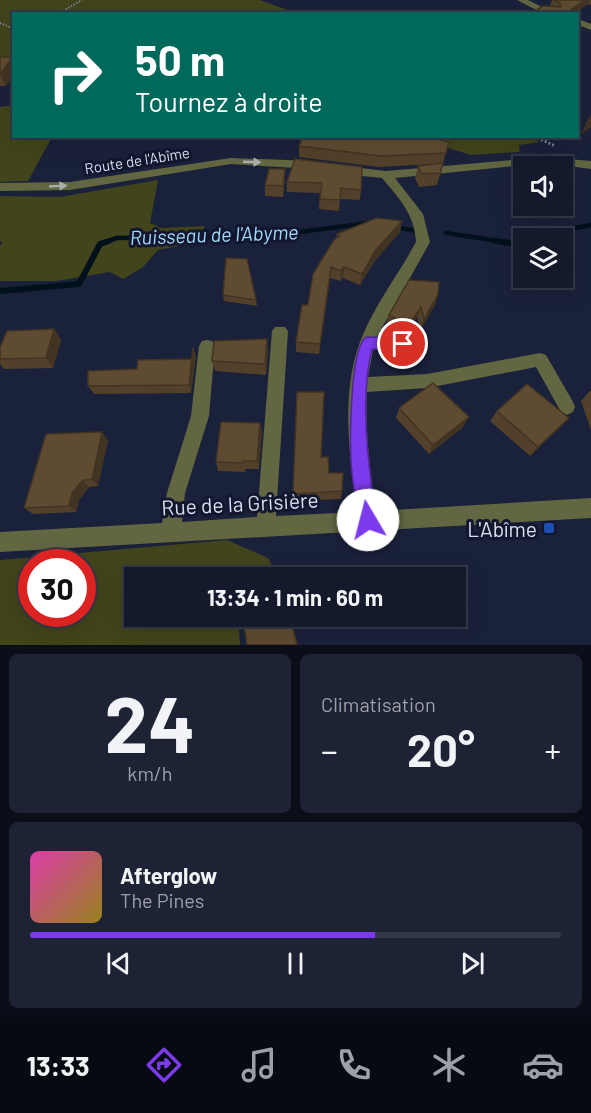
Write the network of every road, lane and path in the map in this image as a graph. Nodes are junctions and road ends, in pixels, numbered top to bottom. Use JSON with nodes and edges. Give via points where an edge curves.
{"nodes":[{"id":1,"x":82,"y":0,"type":"edge"},
{"id":2,"x":520,"y":0,"type":"edge"},
{"id":3,"x":541,"y":10,"type":"junction"},
{"id":4,"x":61,"y":12,"type":"edge"},
{"id":5,"x":536,"y":12,"type":"edge"},
{"id":6,"x":546,"y":12,"type":"edge"},
{"id":7,"x":591,"y":165,"type":"edge"},
{"id":8,"x":386,"y":175,"type":"junction"},
{"id":9,"x":0,"y":187,"type":"edge"},
{"id":10,"x":280,"y":331,"type":"dead end"},
{"id":11,"x":367,"y":343,"type":"junction"},
{"id":12,"x":403,"y":344,"type":"dead end"},
{"id":13,"x":207,"y":346,"type":"dead end"},
{"id":14,"x":360,"y":385,"type":"junction"},
{"id":15,"x":567,"y":407,"type":"dead end"},
{"id":16,"x":591,"y":508,"type":"edge"},
{"id":17,"x":368,"y":520,"type":"junction"},
{"id":18,"x":266,"y":525,"type":"junction"},
{"id":19,"x":171,"y":531,"type":"junction"},
{"id":20,"x":0,"y":542,"type":"edge"}],
"edges":[{"from":1,"to":4,"type":"path"},
{"from":2,"to":3,"type":"street"},
{"from":3,"to":5,"type":"street"},
{"from":3,"to":6,"type":"street"},
{"from":7,"to":8,"type":"street","name":"Route de l'Abîme","via":[[546,160]]},
{"from":9,"to":8,"type":"street","name":"Route de l'Abîme","one_way":true,"via":[[70,186],[231,161],[294,163]]},
{"from":8,"to":11,"type":"street","via":[[415,210],[424,229],[423,242]]},
{"from":10,"to":18,"type":"street"},
{"from":11,"to":12,"type":"street"},
{"from":11,"to":14,"type":"street"},
{"from":13,"to":19,"type":"street","via":[[200,416],[176,493]]},
{"from":14,"to":15,"type":"street","via":[[427,381],[540,360]]},
{"from":14,"to":17,"type":"street","via":[[359,460]]},
{"from":16,"to":17,"type":"street","name":"Rue de la Grisière"},
{"from":17,"to":18,"type":"street","name":"Rue de la Grisière"},
{"from":18,"to":19,"type":"street","name":"Rue de la Grisière"},
{"from":19,"to":20,"type":"street","name":"Rue de la Grisière"}]}
